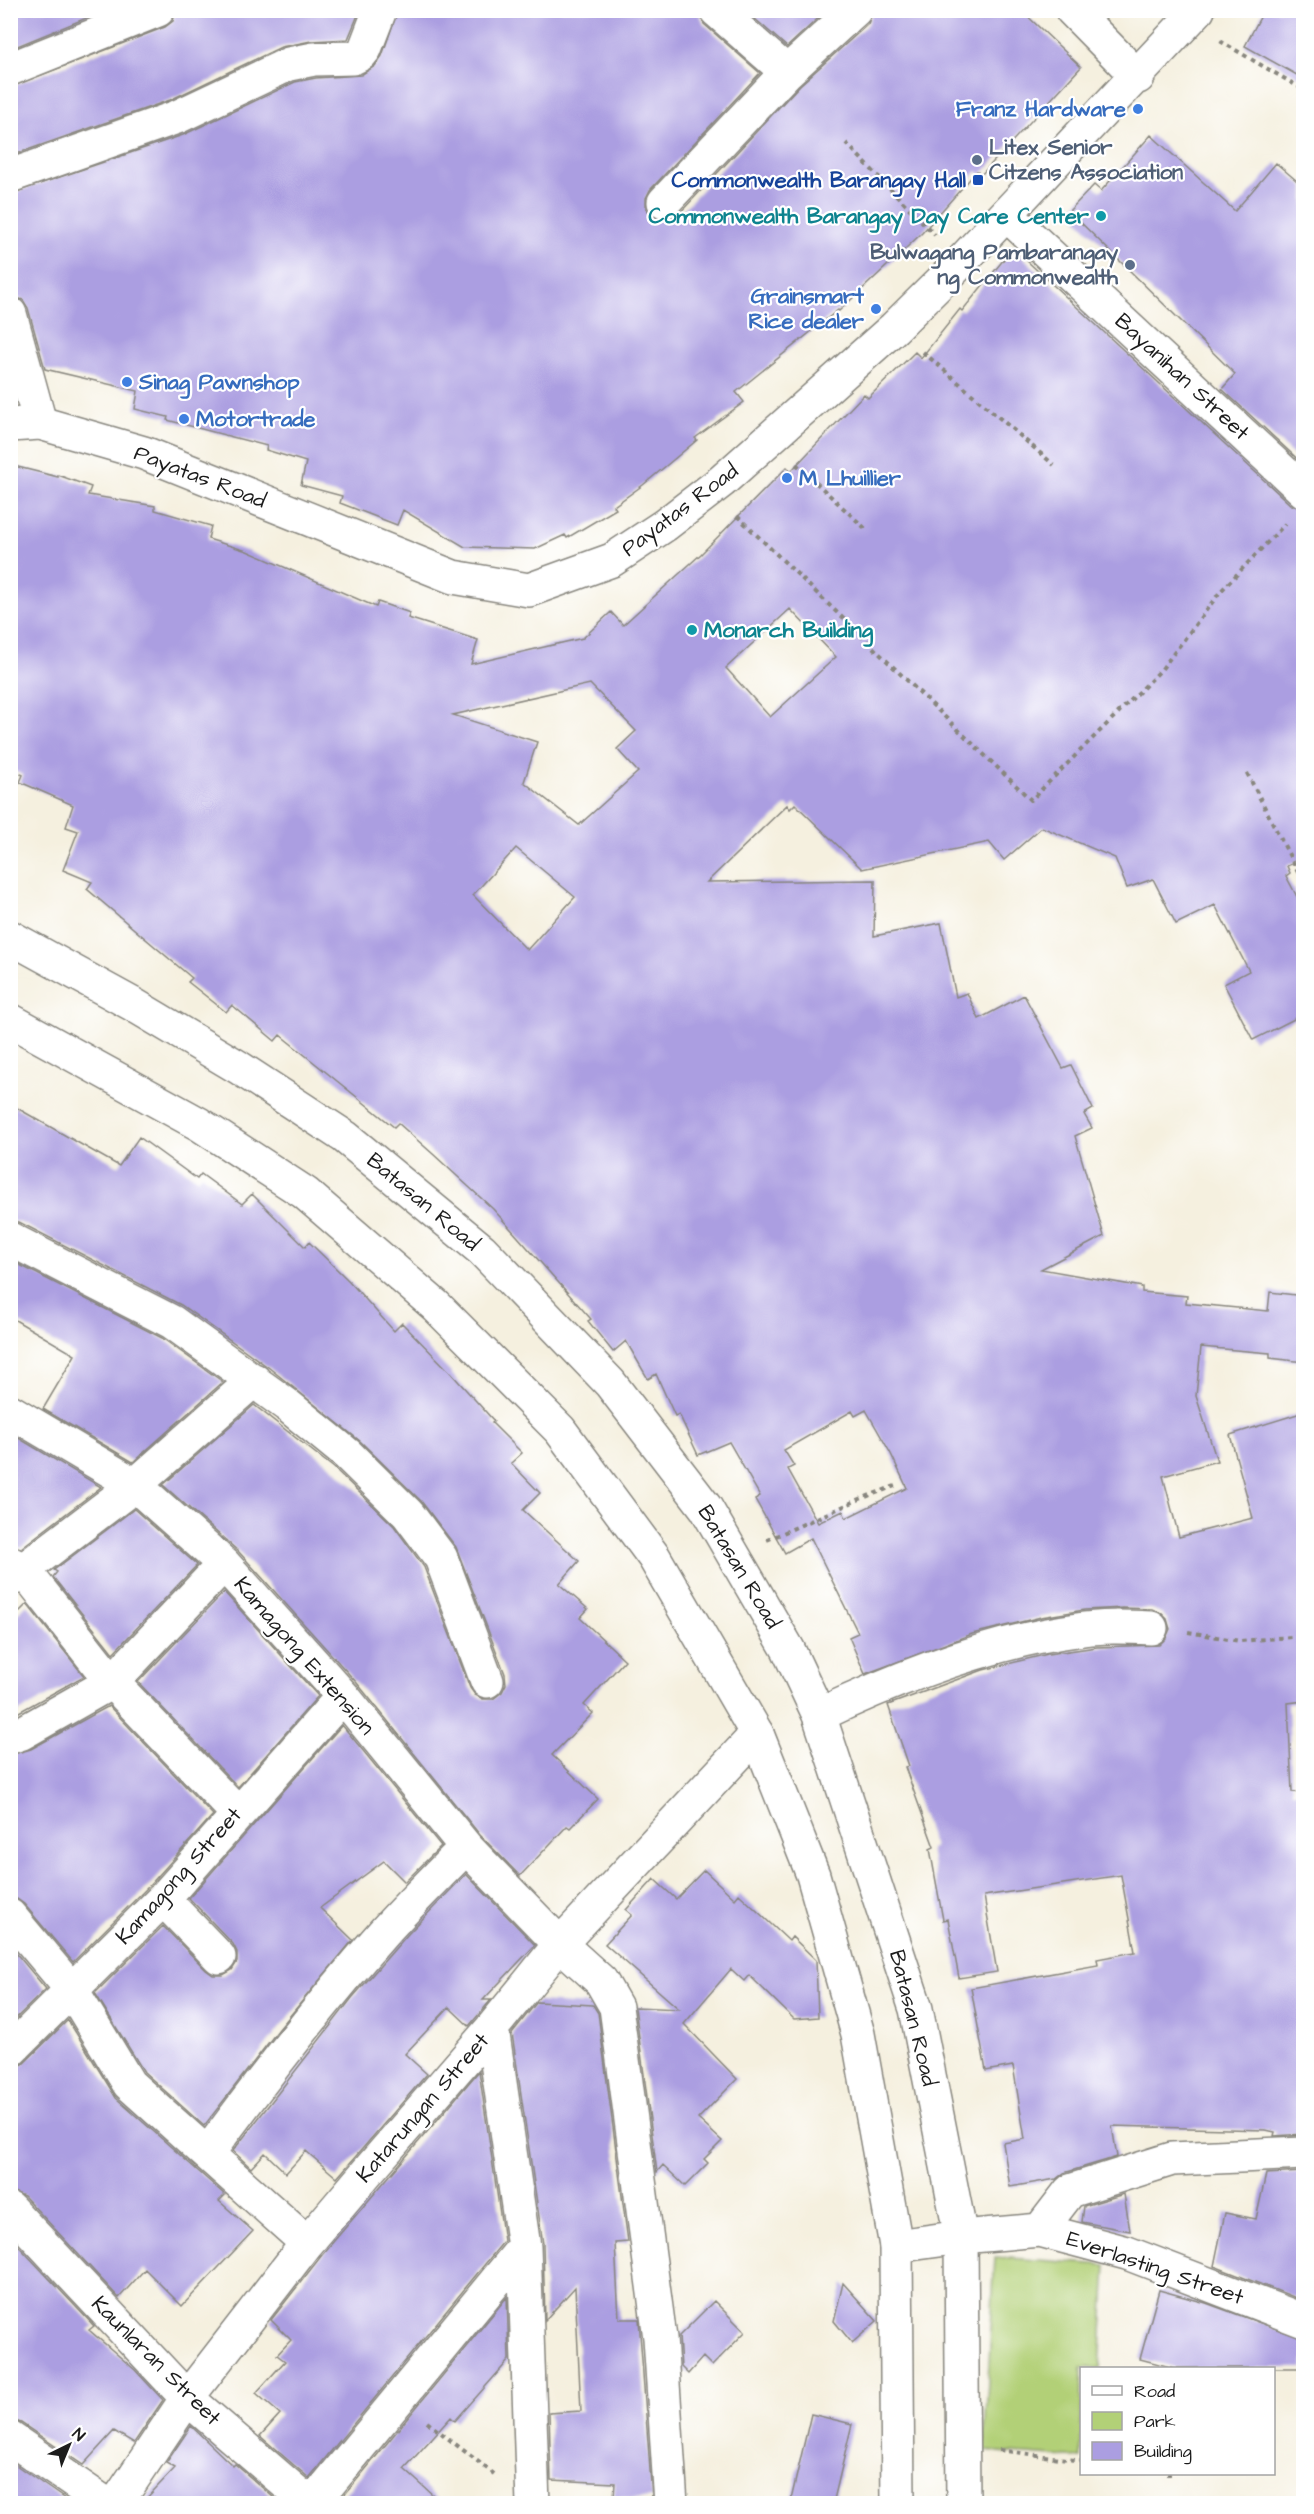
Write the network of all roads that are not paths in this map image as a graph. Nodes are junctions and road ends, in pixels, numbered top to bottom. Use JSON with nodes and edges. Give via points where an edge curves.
{"nodes":[{"id":1,"x":158,"y":10,"type":"edge"},
{"id":2,"x":380,"y":10,"type":"edge"},
{"id":3,"x":716,"y":10,"type":"edge"},
{"id":4,"x":855,"y":10,"type":"edge"},
{"id":5,"x":1072,"y":10,"type":"edge"},
{"id":6,"x":1193,"y":16,"type":"edge"},
{"id":7,"x":10,"y":69,"type":"edge"},
{"id":8,"x":787,"y":72,"type":"junction"},
{"id":9,"x":1138,"y":77,"type":"junction"},
{"id":10,"x":10,"y":176,"type":"edge"},
{"id":11,"x":664,"y":202,"type":"dead end"},
{"id":12,"x":1007,"y":215,"type":"junction"},
{"id":13,"x":10,"y":314,"type":"edge"},
{"id":14,"x":25,"y":424,"type":"edge"},
{"id":15,"x":1296,"y":505,"type":"edge"},
{"id":16,"x":10,"y":937,"type":"edge"},
{"id":17,"x":10,"y":1020,"type":"edge"},
{"id":18,"x":10,"y":1239,"type":"edge"},
{"id":19,"x":254,"y":1380,"type":"junction"},
{"id":20,"x":10,"y":1411,"type":"edge"},
{"id":21,"x":135,"y":1485,"type":"junction"},
{"id":22,"x":224,"y":1564,"type":"junction"},
{"id":23,"x":15,"y":1571,"type":"edge"},
{"id":24,"x":1150,"y":1628,"type":"road end"},
{"id":25,"x":487,"y":1681,"type":"dead end"},
{"id":26,"x":112,"y":1682,"type":"junction"},
{"id":27,"x":343,"y":1696,"type":"junction"},
{"id":28,"x":819,"y":1715,"type":"junction"},
{"id":29,"x":757,"y":1734,"type":"junction"},
{"id":30,"x":10,"y":1737,"type":"edge"},
{"id":31,"x":237,"y":1813,"type":"junction"},
{"id":32,"x":466,"y":1847,"type":"junction"},
{"id":33,"x":163,"y":1899,"type":"junction"},
{"id":34,"x":10,"y":1916,"type":"edge"},
{"id":35,"x":560,"y":1944,"type":"junction"},
{"id":36,"x":219,"y":1957,"type":"dead end"},
{"id":37,"x":72,"y":1990,"type":"junction"},
{"id":38,"x":492,"y":2028,"type":"junction"},
{"id":39,"x":10,"y":2051,"type":"edge"},
{"id":40,"x":208,"y":2153,"type":"junction"},
{"id":41,"x":1304,"y":2153,"type":"edge"},
{"id":42,"x":10,"y":2209,"type":"edge"},
{"id":43,"x":1040,"y":2230,"type":"junction"},
{"id":44,"x":961,"y":2237,"type":"junction"},
{"id":45,"x":307,"y":2243,"type":"junction"},
{"id":46,"x":896,"y":2246,"type":"junction"},
{"id":47,"x":524,"y":2247,"type":"junction"},
{"id":48,"x":1304,"y":2321,"type":"edge"},
{"id":49,"x":187,"y":2398,"type":"junction"},
{"id":50,"x":10,"y":2438,"type":"edge"},
{"id":51,"x":298,"y":2500,"type":"edge"},
{"id":52,"x":106,"y":2504,"type":"edge"},
{"id":53,"x":116,"y":2504,"type":"edge"},
{"id":54,"x":533,"y":2504,"type":"edge"},
{"id":55,"x":671,"y":2504,"type":"edge"},
{"id":56,"x":898,"y":2504,"type":"edge"},
{"id":57,"x":963,"y":2504,"type":"edge"}],
"edges":[{"from":1,"to":7,"type":"street"},
{"from":2,"to":10,"type":"street","via":[[365,49],[353,58],[289,64],[177,117]]},
{"from":3,"to":8,"type":"street"},
{"from":4,"to":8,"type":"street"},
{"from":5,"to":9,"type":"street"},
{"from":6,"to":9,"type":"street","name":"Payatas Road"},
{"from":8,"to":11,"type":"street"},
{"from":9,"to":12,"type":"street","name":"Payatas Road"},
{"from":12,"to":14,"type":"street","name":"Payatas Road","via":[[894,327],[710,490],[612,560],[529,590],[453,577],[144,453]]},
{"from":12,"to":15,"type":"street","name":"Bayanihan Street"},
{"from":13,"to":14,"type":"street"},
{"from":16,"to":28,"type":"street","name":"Batasan Road","via":[[134,1005],[345,1137],[482,1250],[610,1383],[706,1508],[788,1649]]},
{"from":17,"to":29,"type":"street","via":[[199,1124],[305,1193],[436,1306],[560,1430],[654,1557]]},
{"from":18,"to":19,"type":"street","via":[[172,1322]]},
{"from":19,"to":21,"type":"street"},
{"from":19,"to":25,"type":"street","via":[[347,1454],[408,1514],[441,1558]]},
{"from":20,"to":21,"type":"street","name":"Kamagong Extension"},
{"from":21,"to":22,"type":"street","name":"Kamagong Extension"},
{"from":21,"to":23,"type":"street"},
{"from":22,"to":26,"type":"street"},
{"from":22,"to":27,"type":"street","name":"Kamagong Extension"},
{"from":23,"to":26,"type":"street"},
{"from":24,"to":28,"type":"street","via":[[1047,1634],[911,1674]]},
{"from":26,"to":30,"type":"street"},
{"from":26,"to":31,"type":"street"},
{"from":27,"to":31,"type":"street","name":"Kamagong Street"},
{"from":27,"to":32,"type":"street","name":"Kamagong Extension"},
{"from":28,"to":44,"type":"street","name":"Batasan Road","via":[[916,2009]]},
{"from":29,"to":35,"type":"street","name":"Katarungan Street"},
{"from":29,"to":46,"type":"street","via":[[813,1875],[858,2034]]},
{"from":31,"to":33,"type":"street","name":"Kamagong Street"},
{"from":32,"to":35,"type":"street","name":"Kamagong Extension"},
{"from":32,"to":40,"type":"street","via":[[329,1996],[275,2061]]},
{"from":33,"to":36,"type":"street"},
{"from":33,"to":37,"type":"street","name":"Kamagong Street"},
{"from":34,"to":37,"type":"street"},
{"from":35,"to":38,"type":"street","name":"Katarungan Street"},
{"from":35,"to":55,"type":"street","name":"Kamagong Extension","via":[[601,1981],[616,2007],[660,2338]]},
{"from":37,"to":39,"type":"street","name":"Kamagong Street"},
{"from":37,"to":40,"type":"street","via":[[129,2084]]},
{"from":38,"to":45,"type":"street","name":"Katarungan Street"},
{"from":38,"to":47,"type":"street"},
{"from":40,"to":45,"type":"street"},
{"from":41,"to":43,"type":"street","via":[[1172,2159],[1070,2191]]},
{"from":42,"to":49,"type":"street","name":"Kaunlaran Street"},
{"from":43,"to":44,"type":"street","name":"Everlasting Street"},
{"from":43,"to":48,"type":"street","name":"Everlasting Street","via":[[1127,2253]]},
{"from":44,"to":46,"type":"street","name":"Everlasting Street"},
{"from":44,"to":57,"type":"street","name":"Batasan Road"},
{"from":45,"to":49,"type":"street","name":"Katarungan Street"},
{"from":46,"to":56,"type":"street"},
{"from":47,"to":51,"type":"street","via":[[398,2399]]},
{"from":47,"to":54,"type":"street"},
{"from":49,"to":51,"type":"street","name":"Kaunlaran Street"},
{"from":49,"to":53,"type":"street","name":"Katarungan Street"},
{"from":50,"to":52,"type":"street"}]}
